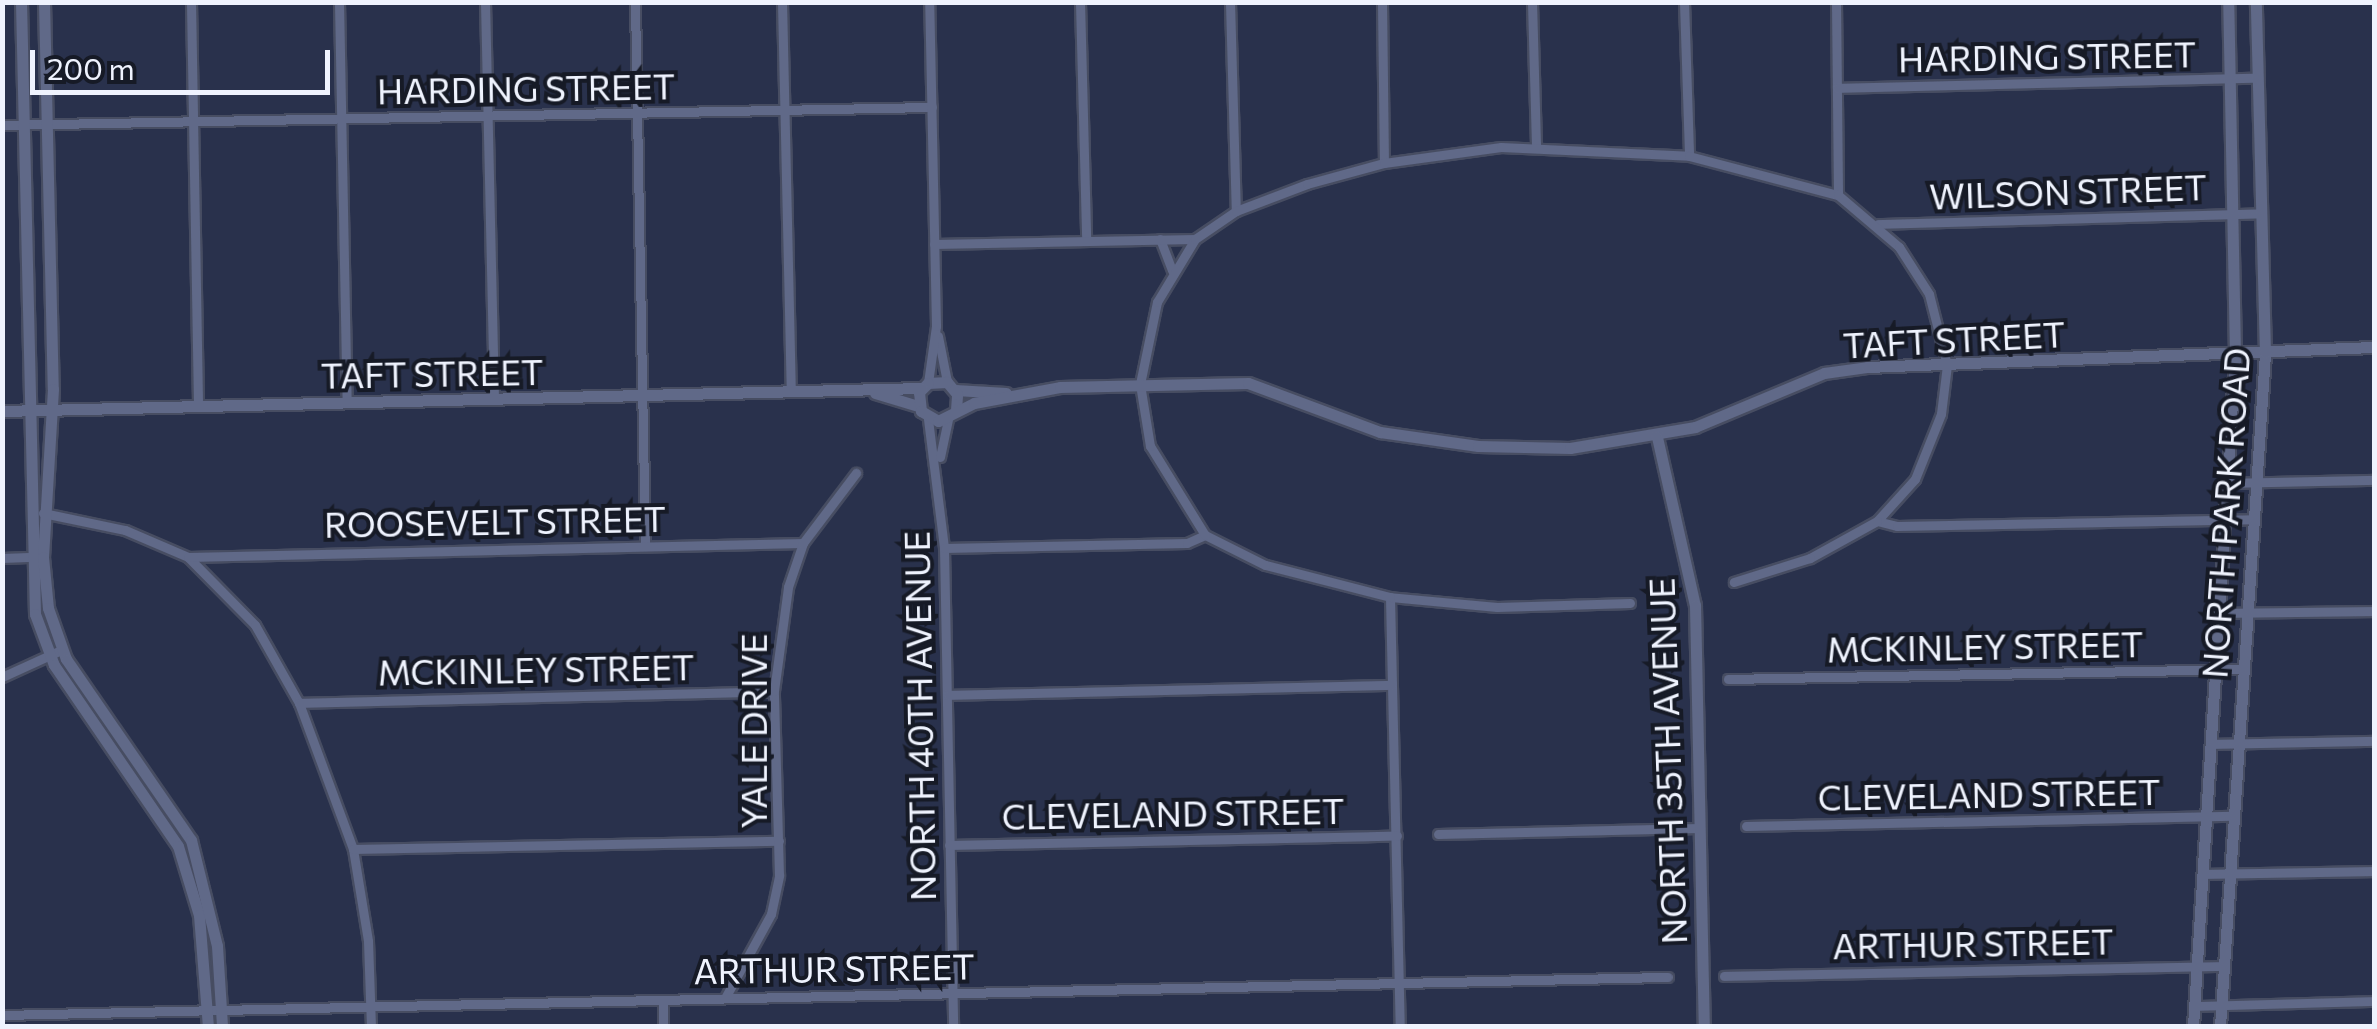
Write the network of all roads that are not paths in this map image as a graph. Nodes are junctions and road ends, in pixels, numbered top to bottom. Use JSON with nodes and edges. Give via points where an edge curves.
{"nodes":[{"id":1,"x":21,"y":2,"type":"edge"},
{"id":2,"x":44,"y":2,"type":"edge"},
{"id":3,"x":190,"y":2,"type":"edge"},
{"id":4,"x":339,"y":2,"type":"edge"},
{"id":5,"x":485,"y":2,"type":"edge"},
{"id":6,"x":635,"y":2,"type":"edge"},
{"id":7,"x":782,"y":2,"type":"edge"},
{"id":8,"x":929,"y":2,"type":"edge"},
{"id":9,"x":1080,"y":2,"type":"edge"},
{"id":10,"x":1230,"y":2,"type":"edge"},
{"id":11,"x":1382,"y":2,"type":"edge"},
{"id":12,"x":1532,"y":2,"type":"edge"},
{"id":13,"x":1684,"y":2,"type":"edge"},
{"id":14,"x":1836,"y":2,"type":"edge"},
{"id":15,"x":2228,"y":2,"type":"edge"},
{"id":16,"x":2256,"y":2,"type":"edge"},
{"id":17,"x":2258,"y":78,"type":"junction"},
{"id":18,"x":2230,"y":79,"type":"junction"},
{"id":19,"x":1838,"y":88,"type":"junction"},
{"id":20,"x":932,"y":107,"type":"junction"},
{"id":21,"x":785,"y":110,"type":"junction"},
{"id":22,"x":637,"y":112,"type":"junction"},
{"id":23,"x":487,"y":118,"type":"junction"},
{"id":24,"x":342,"y":120,"type":"junction"},
{"id":25,"x":194,"y":122,"type":"junction"},
{"id":26,"x":47,"y":124,"type":"junction"},
{"id":27,"x":24,"y":125,"type":"junction"},
{"id":28,"x":2,"y":126,"type":"edge"},
{"id":29,"x":1536,"y":145,"type":"junction"},
{"id":30,"x":1688,"y":156,"type":"junction"},
{"id":31,"x":1384,"y":163,"type":"junction"},
{"id":32,"x":1838,"y":196,"type":"junction"},
{"id":33,"x":1236,"y":211,"type":"junction"},
{"id":34,"x":2260,"y":213,"type":"junction"},
{"id":35,"x":2234,"y":214,"type":"junction"},
{"id":36,"x":1877,"y":224,"type":"junction"},
{"id":37,"x":1086,"y":239,"type":"junction"},
{"id":38,"x":1160,"y":239,"type":"junction"},
{"id":39,"x":1195,"y":239,"type":"junction"},
{"id":40,"x":934,"y":244,"type":"junction"},
{"id":41,"x":1172,"y":271,"type":"junction"},
{"id":42,"x":936,"y":326,"type":"junction"},
{"id":43,"x":2374,"y":347,"type":"edge"},
{"id":44,"x":2265,"y":353,"type":"junction"},
{"id":45,"x":2234,"y":354,"type":"junction"},
{"id":46,"x":1948,"y":366,"type":"junction"},
{"id":47,"x":1140,"y":384,"type":"junction"},
{"id":48,"x":925,"y":385,"type":"junction"},
{"id":49,"x":951,"y":386,"type":"junction"},
{"id":50,"x":863,"y":390,"type":"junction"},
{"id":51,"x":791,"y":392,"type":"junction"},
{"id":52,"x":1020,"y":393,"type":"junction"},
{"id":53,"x":642,"y":395,"type":"junction"},
{"id":54,"x":494,"y":399,"type":"junction"},
{"id":55,"x":348,"y":402,"type":"junction"},
{"id":56,"x":198,"y":406,"type":"junction"},
{"id":57,"x":918,"y":406,"type":"junction"},
{"id":58,"x":52,"y":410,"type":"junction"},
{"id":59,"x":30,"y":411,"type":"junction"},
{"id":60,"x":2,"y":412,"type":"edge"},
{"id":61,"x":952,"y":414,"type":"junction"},
{"id":62,"x":928,"y":418,"type":"junction"},
{"id":63,"x":1657,"y":437,"type":"junction"},
{"id":64,"x":938,"y":464,"type":"junction"},
{"id":65,"x":856,"y":472,"type":"dead end"},
{"id":66,"x":2374,"y":480,"type":"edge"},
{"id":67,"x":2228,"y":482,"type":"junction"},
{"id":68,"x":2256,"y":482,"type":"junction"},
{"id":69,"x":30,"y":513,"type":"junction"},
{"id":70,"x":46,"y":513,"type":"junction"},
{"id":71,"x":2226,"y":519,"type":"junction"},
{"id":72,"x":2254,"y":519,"type":"junction"},
{"id":73,"x":1878,"y":521,"type":"junction"},
{"id":74,"x":1205,"y":534,"type":"junction"},
{"id":75,"x":803,"y":542,"type":"junction"},
{"id":76,"x":644,"y":544,"type":"junction"},
{"id":77,"x":944,"y":548,"type":"junction"},
{"id":78,"x":188,"y":556,"type":"junction"},
{"id":79,"x":36,"y":557,"type":"junction"},
{"id":80,"x":2,"y":558,"type":"edge"},
{"id":81,"x":1734,"y":582,"type":"dead end"},
{"id":82,"x":1390,"y":597,"type":"junction"},
{"id":83,"x":1630,"y":604,"type":"dead end"},
{"id":84,"x":2374,"y":610,"type":"edge"},
{"id":85,"x":2220,"y":613,"type":"junction"},
{"id":86,"x":2247,"y":613,"type":"junction"},
{"id":87,"x":61,"y":650,"type":"junction"},
{"id":88,"x":48,"y":655,"type":"junction"},
{"id":89,"x":2216,"y":668,"type":"junction"},
{"id":90,"x":2243,"y":668,"type":"junction"},
{"id":91,"x":2,"y":677,"type":"edge"},
{"id":92,"x":1728,"y":679,"type":"dead end"},
{"id":93,"x":1392,"y":686,"type":"junction"},
{"id":94,"x":774,"y":691,"type":"junction"},
{"id":95,"x":948,"y":696,"type":"junction"},
{"id":96,"x":299,"y":703,"type":"junction"},
{"id":97,"x":2374,"y":741,"type":"edge"},
{"id":98,"x":2212,"y":744,"type":"junction"},
{"id":99,"x":2238,"y":744,"type":"junction"},
{"id":100,"x":2208,"y":816,"type":"junction"},
{"id":101,"x":2232,"y":816,"type":"junction"},
{"id":102,"x":1746,"y":826,"type":"dead end"},
{"id":103,"x":1699,"y":828,"type":"junction"},
{"id":104,"x":1438,"y":834,"type":"dead end"},
{"id":105,"x":1397,"y":836,"type":"junction"},
{"id":106,"x":779,"y":841,"type":"junction"},
{"id":107,"x":950,"y":845,"type":"junction"},
{"id":108,"x":353,"y":848,"type":"junction"},
{"id":109,"x":2374,"y":871,"type":"edge"},
{"id":110,"x":2204,"y":874,"type":"junction"},
{"id":111,"x":2229,"y":874,"type":"junction"},
{"id":112,"x":2197,"y":966,"type":"junction"},
{"id":113,"x":2224,"y":966,"type":"junction"},
{"id":114,"x":1724,"y":976,"type":"dead end"},
{"id":115,"x":1668,"y":977,"type":"dead end"},
{"id":116,"x":1400,"y":983,"type":"junction"},
{"id":117,"x":953,"y":992,"type":"junction"},
{"id":118,"x":725,"y":998,"type":"junction"},
{"id":119,"x":664,"y":1000,"type":"junction"},
{"id":120,"x":2374,"y":1001,"type":"edge"},
{"id":121,"x":2222,"y":1005,"type":"junction"},
{"id":122,"x":371,"y":1006,"type":"junction"},
{"id":123,"x":2194,"y":1006,"type":"junction"},
{"id":124,"x":215,"y":1008,"type":"junction"},
{"id":125,"x":60,"y":1014,"type":"junction"},
{"id":126,"x":2,"y":1015,"type":"edge"},
{"id":127,"x":59,"y":1026,"type":"edge"},
{"id":128,"x":208,"y":1026,"type":"edge"},
{"id":129,"x":222,"y":1026,"type":"edge"},
{"id":130,"x":371,"y":1026,"type":"edge"},
{"id":131,"x":663,"y":1026,"type":"edge"},
{"id":132,"x":953,"y":1026,"type":"edge"},
{"id":133,"x":1400,"y":1026,"type":"edge"},
{"id":134,"x":1704,"y":1026,"type":"edge"},
{"id":135,"x":2193,"y":1026,"type":"edge"},
{"id":136,"x":2220,"y":1026,"type":"edge"}],
"edges":[{"from":1,"to":27,"type":"street"},
{"from":2,"to":26,"type":"street"},
{"from":3,"to":25,"type":"street"},
{"from":4,"to":24,"type":"street"},
{"from":5,"to":23,"type":"street"},
{"from":6,"to":22,"type":"street"},
{"from":7,"to":21,"type":"street"},
{"from":8,"to":20,"type":"street"},
{"from":9,"to":37,"type":"street"},
{"from":10,"to":33,"type":"street"},
{"from":11,"to":31,"type":"street"},
{"from":12,"to":29,"type":"street"},
{"from":13,"to":30,"type":"street"},
{"from":14,"to":19,"type":"street"},
{"from":15,"to":18,"type":"street","name":"NORTH PARK ROAD"},
{"from":16,"to":17,"type":"street","name":"NORTH PARK ROAD"},
{"from":17,"to":18,"type":"street","name":"HARDING STREET"},
{"from":17,"to":34,"type":"street","name":"NORTH PARK ROAD"},
{"from":18,"to":19,"type":"street","name":"HARDING STREET"},
{"from":18,"to":35,"type":"street","name":"NORTH PARK ROAD"},
{"from":19,"to":32,"type":"street"},
{"from":20,"to":21,"type":"street","name":"HARDING STREET"},
{"from":20,"to":40,"type":"street"},
{"from":21,"to":22,"type":"street","name":"HARDING STREET"},
{"from":21,"to":51,"type":"street"},
{"from":22,"to":23,"type":"street","name":"HARDING STREET"},
{"from":22,"to":53,"type":"street"},
{"from":23,"to":24,"type":"street","name":"HARDING STREET"},
{"from":23,"to":54,"type":"street"},
{"from":24,"to":25,"type":"street","name":"HARDING STREET"},
{"from":24,"to":55,"type":"street"},
{"from":25,"to":26,"type":"street","name":"HARDING STREET"},
{"from":25,"to":56,"type":"street"},
{"from":26,"to":27,"type":"street","name":"HARDING STREET"},
{"from":26,"to":58,"type":"street"},
{"from":27,"to":28,"type":"street","name":"HARDING STREET"},
{"from":27,"to":59,"type":"street"},
{"from":29,"to":30,"type":"street"},
{"from":29,"to":31,"type":"street"},
{"from":30,"to":32,"type":"street"},
{"from":31,"to":33,"type":"street"},
{"from":32,"to":36,"type":"street"},
{"from":33,"to":39,"type":"street"},
{"from":34,"to":35,"type":"street","name":"WILSON STREET"},
{"from":34,"to":44,"type":"street","name":"NORTH PARK ROAD"},
{"from":35,"to":36,"type":"street","name":"WILSON STREET"},
{"from":35,"to":45,"type":"street","name":"NORTH PARK ROAD"},
{"from":36,"to":46,"type":"street","via":[[1928,294]]},
{"from":37,"to":38,"type":"street"},
{"from":37,"to":40,"type":"street"},
{"from":38,"to":39,"type":"street"},
{"from":38,"to":41,"type":"street"},
{"from":39,"to":41,"type":"street"},
{"from":40,"to":42,"type":"street"},
{"from":41,"to":47,"type":"street","via":[[1147,330]]},
{"from":42,"to":48,"type":"street"},
{"from":42,"to":49,"type":"street"},
{"from":43,"to":44,"type":"street","name":"TAFT STREET"},
{"from":44,"to":45,"type":"street","name":"TAFT STREET"},
{"from":44,"to":68,"type":"street","name":"NORTH PARK ROAD"},
{"from":45,"to":46,"type":"street","name":"TAFT STREET"},
{"from":45,"to":67,"type":"street","name":"NORTH PARK ROAD"},
{"from":46,"to":63,"type":"street","name":"TAFT STREET","via":[[1824,373],[1727,417]]},
{"from":46,"to":73,"type":"street","via":[[1928,451],[1906,491]]},
{"from":47,"to":52,"type":"street","name":"TAFT STREET"},
{"from":47,"to":63,"type":"street","name":"TAFT STREET","via":[[1266,386],[1355,426],[1478,446],[1570,448]]},
{"from":47,"to":74,"type":"street","via":[[1150,446]]},
{"from":48,"to":49,"type":"street","name":"TAFT STREET"},
{"from":48,"to":50,"type":"street","name":"TAFT STREET"},
{"from":48,"to":57,"type":"street"},
{"from":49,"to":52,"type":"street","name":"TAFT STREET"},
{"from":49,"to":61,"type":"street"},
{"from":50,"to":51,"type":"street","name":"TAFT STREET"},
{"from":50,"to":57,"type":"street","name":"TAFT STREET"},
{"from":51,"to":53,"type":"street","name":"TAFT STREET"},
{"from":52,"to":61,"type":"street","name":"TAFT STREET"},
{"from":53,"to":54,"type":"street","name":"TAFT STREET"},
{"from":53,"to":76,"type":"street"},
{"from":54,"to":55,"type":"street","name":"TAFT STREET"},
{"from":55,"to":56,"type":"street","name":"TAFT STREET"},
{"from":56,"to":58,"type":"street","name":"TAFT STREET"},
{"from":57,"to":62,"type":"street"},
{"from":58,"to":59,"type":"street","name":"TAFT STREET"},
{"from":58,"to":70,"type":"street"},
{"from":59,"to":60,"type":"street","name":"TAFT STREET"},
{"from":59,"to":69,"type":"street"},
{"from":61,"to":62,"type":"street","name":"TAFT STREET"},
{"from":61,"to":64,"type":"street","name":"NORTH 40TH AVENUE"},
{"from":62,"to":64,"type":"street","name":"NORTH 40TH AVENUE"},
{"from":63,"to":103,"type":"street","name":"NORTH 35TH AVENUE","via":[[1694,606]]},
{"from":64,"to":77,"type":"street","name":"NORTH 40TH AVENUE"},
{"from":65,"to":75,"type":"street","name":"YALE DRIVE"},
{"from":66,"to":68,"type":"street"},
{"from":67,"to":68,"type":"street"},
{"from":67,"to":71,"type":"street","name":"NORTH PARK ROAD"},
{"from":68,"to":72,"type":"street","name":"NORTH PARK ROAD"},
{"from":69,"to":70,"type":"street"},
{"from":69,"to":79,"type":"street"},
{"from":70,"to":78,"type":"street","via":[[125,530]]},
{"from":70,"to":79,"type":"street"},
{"from":71,"to":72,"type":"street"},
{"from":71,"to":73,"type":"street","via":[[1897,526]]},
{"from":71,"to":85,"type":"street","name":"NORTH PARK ROAD"},
{"from":72,"to":86,"type":"street","name":"NORTH PARK ROAD"},
{"from":73,"to":81,"type":"street","via":[[1810,558]]},
{"from":74,"to":77,"type":"street","via":[[1187,543]]},
{"from":74,"to":82,"type":"street","via":[[1265,565]]},
{"from":75,"to":76,"type":"street","name":"ROOSEVELT STREET"},
{"from":75,"to":94,"type":"street","name":"YALE DRIVE","via":[[778,630]]},
{"from":76,"to":78,"type":"street","name":"ROOSEVELT STREET"},
{"from":77,"to":95,"type":"street","name":"NORTH 40TH AVENUE"},
{"from":78,"to":96,"type":"street","via":[[255,625]]},
{"from":79,"to":80,"type":"street"},
{"from":79,"to":87,"type":"street"},
{"from":79,"to":88,"type":"street","via":[[35,614]]},
{"from":82,"to":83,"type":"street","via":[[1497,608]]},
{"from":82,"to":93,"type":"street"},
{"from":84,"to":86,"type":"street"},
{"from":85,"to":86,"type":"street"},
{"from":85,"to":89,"type":"street","name":"NORTH PARK ROAD"},
{"from":86,"to":90,"type":"street","name":"NORTH PARK ROAD"},
{"from":87,"to":88,"type":"street"},
{"from":87,"to":124,"type":"street","via":[[191,840],[208,892]]},
{"from":88,"to":91,"type":"street"},
{"from":88,"to":124,"type":"street","via":[[178,846],[199,915]]},
{"from":89,"to":90,"type":"street","name":"MCKINLEY STREET"},
{"from":89,"to":92,"type":"street","name":"MCKINLEY STREET"},
{"from":89,"to":98,"type":"street","name":"NORTH PARK ROAD"},
{"from":90,"to":99,"type":"street","name":"NORTH PARK ROAD"},
{"from":93,"to":95,"type":"street"},
{"from":93,"to":105,"type":"street"},
{"from":94,"to":96,"type":"street","name":"MCKINLEY STREET"},
{"from":94,"to":106,"type":"street","name":"YALE DRIVE"},
{"from":95,"to":107,"type":"street","name":"NORTH 40TH AVENUE"},
{"from":96,"to":108,"type":"street"},
{"from":97,"to":99,"type":"street"},
{"from":98,"to":99,"type":"street"},
{"from":98,"to":100,"type":"street","name":"NORTH PARK ROAD"},
{"from":99,"to":101,"type":"street","name":"NORTH PARK ROAD"},
{"from":100,"to":101,"type":"street","name":"CLEVELAND STREET"},
{"from":100,"to":102,"type":"street","name":"CLEVELAND STREET"},
{"from":100,"to":110,"type":"street","name":"NORTH PARK ROAD"},
{"from":101,"to":111,"type":"street","name":"NORTH PARK ROAD"},
{"from":103,"to":104,"type":"street"},
{"from":103,"to":134,"type":"street","name":"NORTH 35TH AVENUE"},
{"from":105,"to":107,"type":"street","name":"CLEVELAND STREET"},
{"from":105,"to":116,"type":"street"},
{"from":106,"to":108,"type":"street"},
{"from":106,"to":118,"type":"street","name":"YALE DRIVE","via":[[772,914]]},
{"from":107,"to":117,"type":"street","name":"NORTH 40TH AVENUE"},
{"from":108,"to":122,"type":"street"},
{"from":109,"to":111,"type":"street"},
{"from":110,"to":111,"type":"street"},
{"from":110,"to":112,"type":"street","name":"NORTH PARK ROAD"},
{"from":111,"to":113,"type":"street","name":"NORTH PARK ROAD"},
{"from":112,"to":113,"type":"street","name":"ARTHUR STREET"},
{"from":112,"to":114,"type":"street","name":"ARTHUR STREET"},
{"from":112,"to":123,"type":"street","name":"NORTH PARK ROAD"},
{"from":113,"to":121,"type":"street","name":"NORTH PARK ROAD"},
{"from":115,"to":116,"type":"street","name":"ARTHUR STREET"},
{"from":116,"to":117,"type":"street","name":"ARTHUR STREET"},
{"from":116,"to":133,"type":"street"},
{"from":117,"to":118,"type":"street","name":"ARTHUR STREET"},
{"from":117,"to":132,"type":"street","name":"NORTH 40TH AVENUE"},
{"from":118,"to":119,"type":"street","name":"ARTHUR STREET"},
{"from":119,"to":122,"type":"street","name":"ARTHUR STREET"},
{"from":119,"to":131,"type":"street"},
{"from":120,"to":121,"type":"street"},
{"from":121,"to":123,"type":"street"},
{"from":121,"to":136,"type":"street","name":"NORTH PARK ROAD"},
{"from":122,"to":124,"type":"street","name":"ARTHUR STREET"},
{"from":122,"to":130,"type":"street"},
{"from":123,"to":135,"type":"street","name":"NORTH PARK ROAD"},
{"from":124,"to":125,"type":"street","name":"ARTHUR STREET"},
{"from":124,"to":128,"type":"street"},
{"from":124,"to":129,"type":"street"},
{"from":125,"to":126,"type":"street","name":"ARTHUR STREET"},
{"from":125,"to":127,"type":"street"}]}
